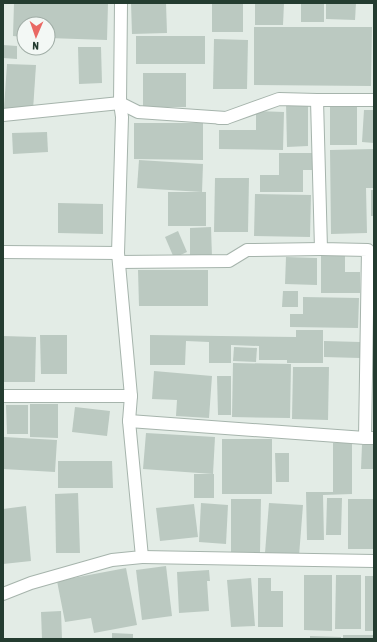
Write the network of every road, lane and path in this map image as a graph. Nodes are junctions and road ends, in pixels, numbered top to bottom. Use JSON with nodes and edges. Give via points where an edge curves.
{"nodes":[{"id":1,"x":121,"y":3,"type":"edge"},
{"id":2,"x":317,"y":100,"type":"junction"},
{"id":3,"x":374,"y":100,"type":"edge"},
{"id":4,"x":120,"y":103,"type":"junction"},
{"id":5,"x":3,"y":115,"type":"edge"},
{"id":6,"x":122,"y":117,"type":"junction"},
{"id":7,"x":226,"y":118,"type":"junction"},
{"id":8,"x":320,"y":249,"type":"junction"},
{"id":9,"x":371,"y":249,"type":"edge"},
{"id":10,"x":3,"y":252,"type":"edge"},
{"id":11,"x":118,"y":257,"type":"junction"},
{"id":12,"x":3,"y":396,"type":"edge"},
{"id":13,"x":131,"y":396,"type":"junction"},
{"id":14,"x":129,"y":421,"type":"junction"},
{"id":15,"x":370,"y":438,"type":"edge"},
{"id":16,"x":142,"y":557,"type":"junction"},
{"id":17,"x":374,"y":561,"type":"edge"},
{"id":18,"x":3,"y":594,"type":"edge"}],
"edges":[{"from":1,"to":4,"type":"street"},
{"from":2,"to":3,"type":"street"},
{"from":2,"to":7,"type":"street","via":[[280,99]]},
{"from":2,"to":8,"type":"street"},
{"from":4,"to":5,"type":"street"},
{"from":4,"to":6,"type":"street"},
{"from":4,"to":7,"type":"street","via":[[138,112]]},
{"from":6,"to":7,"type":"street"},
{"from":6,"to":11,"type":"street"},
{"from":8,"to":9,"type":"street"},
{"from":8,"to":11,"type":"street","via":[[247,250],[229,261]]},
{"from":9,"to":15,"type":"street"},
{"from":10,"to":11,"type":"street"},
{"from":11,"to":13,"type":"street"},
{"from":12,"to":13,"type":"street"},
{"from":13,"to":14,"type":"street"},
{"from":14,"to":15,"type":"street"},
{"from":14,"to":16,"type":"street"},
{"from":16,"to":17,"type":"street"},
{"from":16,"to":18,"type":"street","via":[[112,560],[31,583]]}]}
